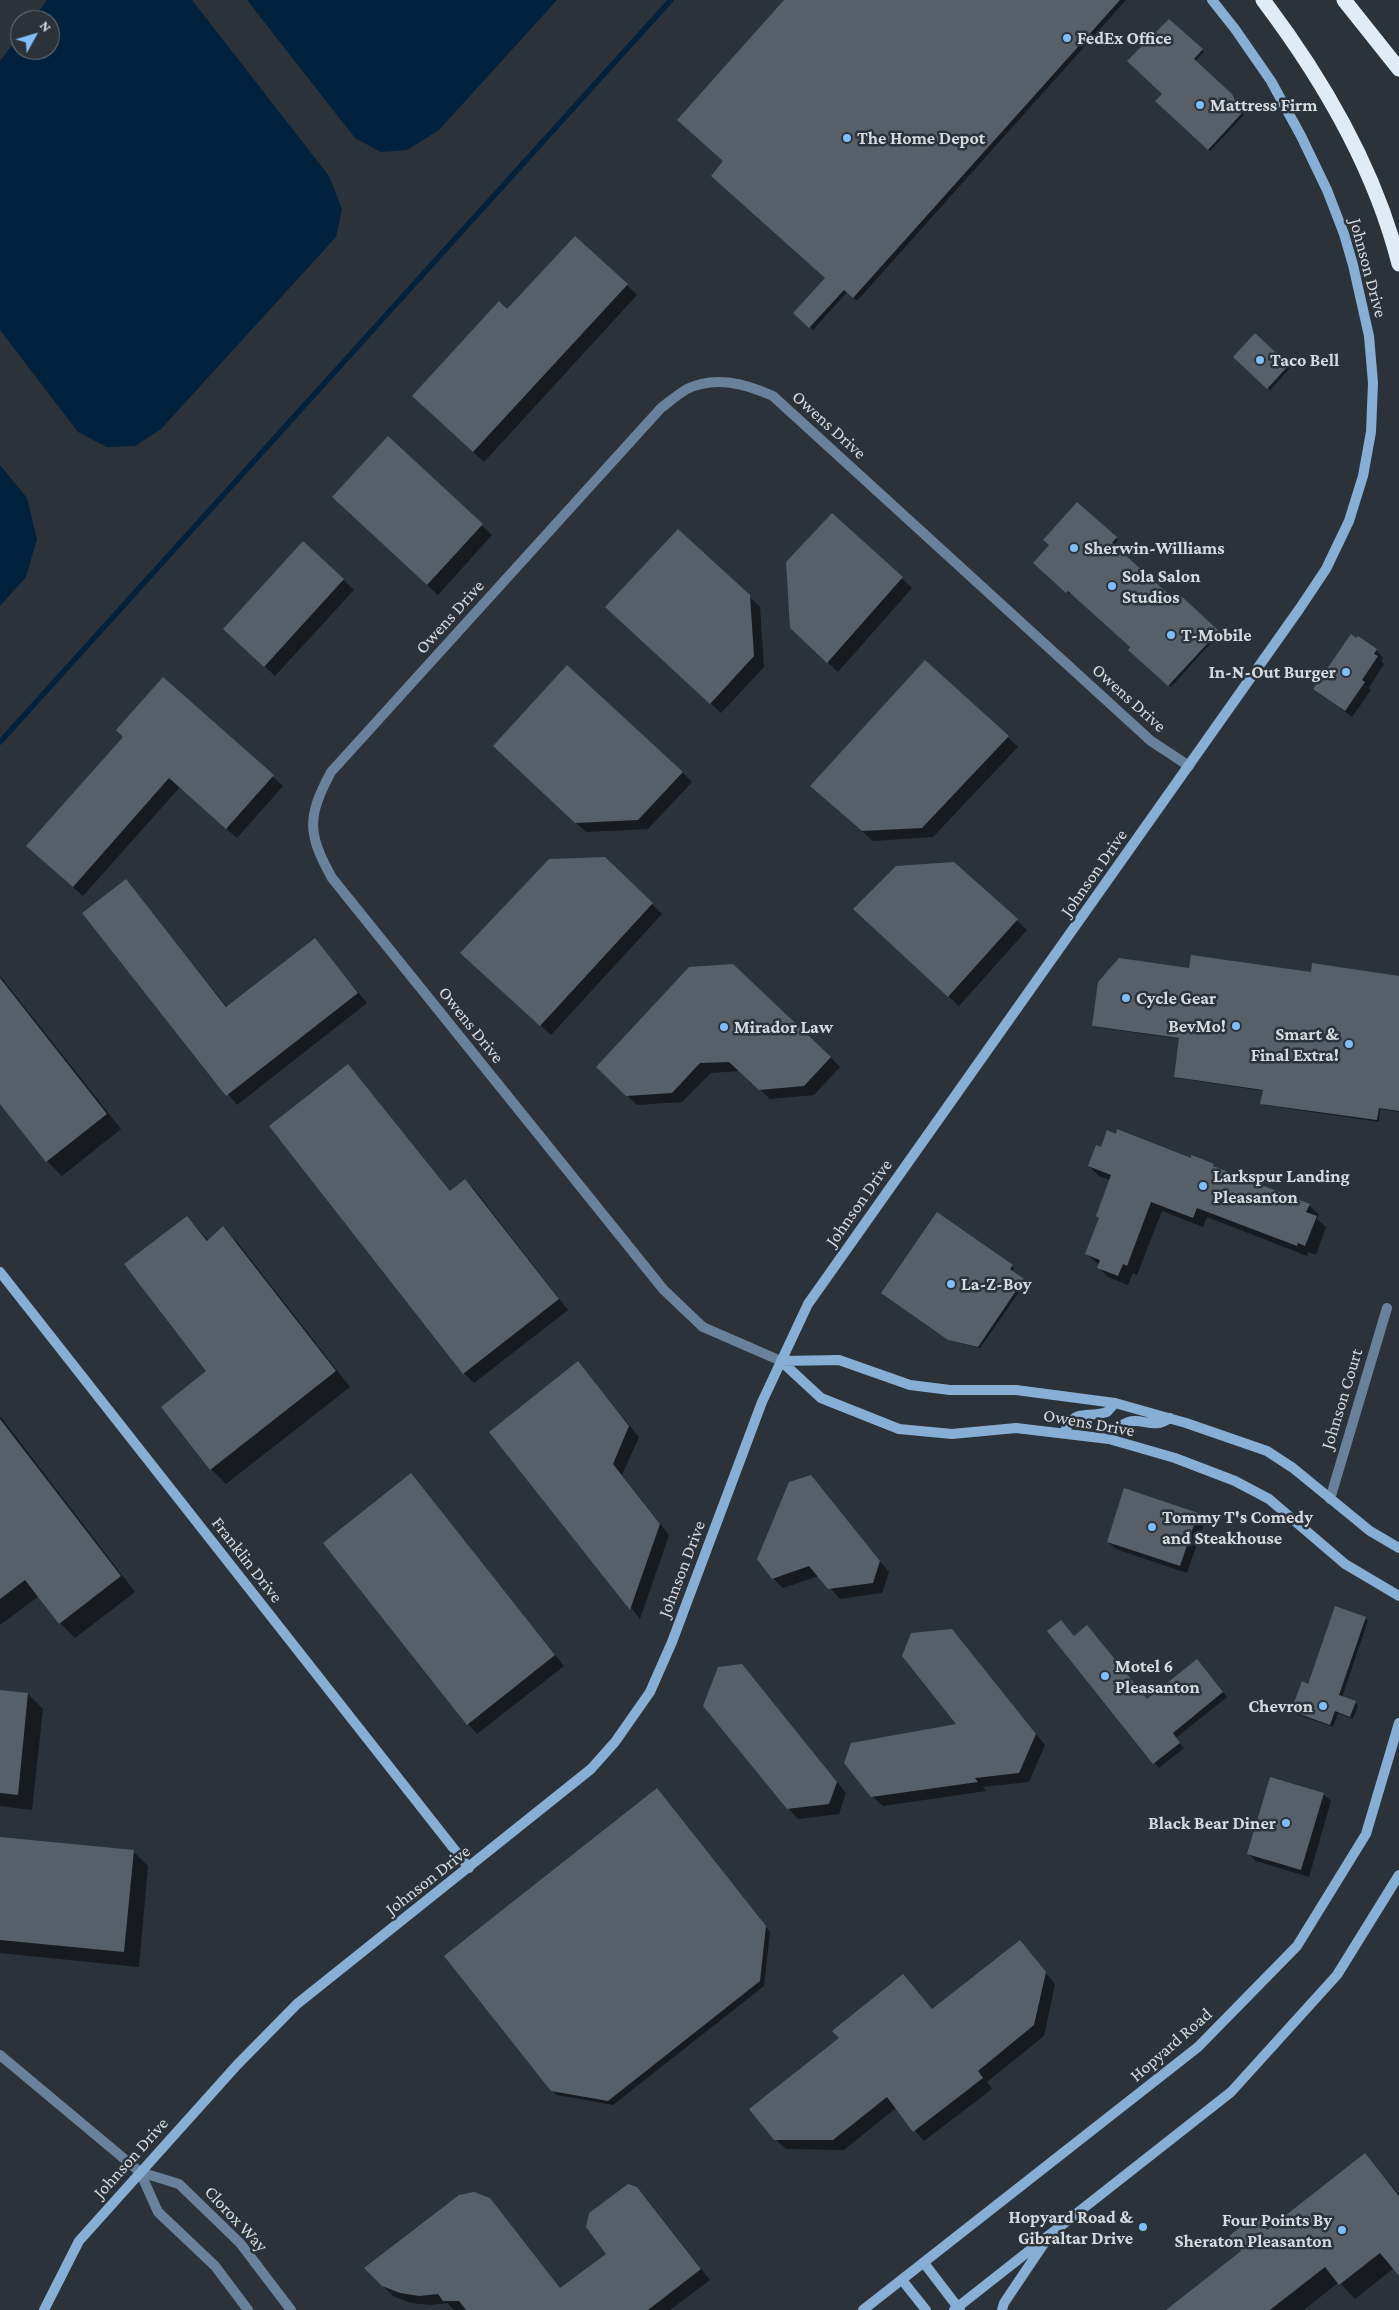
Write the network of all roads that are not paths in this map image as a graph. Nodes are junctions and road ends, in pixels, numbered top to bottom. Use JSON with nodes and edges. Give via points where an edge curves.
{"nodes":[{"id":1,"x":1212,"y":0,"type":"edge"},
{"id":2,"x":1263,"y":0,"type":"edge"},
{"id":3,"x":1344,"y":0,"type":"edge"},
{"id":4,"x":1399,"y":69,"type":"edge"},
{"id":5,"x":1399,"y":264,"type":"edge"},
{"id":6,"x":1190,"y":766,"type":"junction"},
{"id":7,"x":0,"y":1272,"type":"edge"},
{"id":8,"x":1387,"y":1308,"type":"dead end"},
{"id":9,"x":781,"y":1361,"type":"junction"},
{"id":10,"x":1115,"y":1403,"type":"junction"},
{"id":11,"x":1170,"y":1418,"type":"junction"},
{"id":12,"x":1064,"y":1433,"type":"junction"},
{"id":13,"x":1110,"y":1439,"type":"junction"},
{"id":14,"x":1330,"y":1499,"type":"junction"},
{"id":15,"x":1399,"y":1548,"type":"edge"},
{"id":16,"x":1399,"y":1596,"type":"edge"},
{"id":17,"x":1399,"y":1723,"type":"edge"},
{"id":18,"x":469,"y":1868,"type":"junction"},
{"id":19,"x":1399,"y":1875,"type":"edge"},
{"id":20,"x":0,"y":2054,"type":"edge"},
{"id":21,"x":140,"y":2172,"type":"junction"},
{"id":22,"x":1050,"y":2235,"type":"junction"},
{"id":23,"x":924,"y":2263,"type":"junction"},
{"id":24,"x":902,"y":2280,"type":"junction"},
{"id":25,"x":957,"y":2309,"type":"edge"},
{"id":26,"x":44,"y":2310,"type":"edge"},
{"id":27,"x":248,"y":2310,"type":"edge"},
{"id":28,"x":291,"y":2310,"type":"edge"},
{"id":29,"x":863,"y":2310,"type":"edge"},
{"id":30,"x":926,"y":2310,"type":"edge"},
{"id":31,"x":1002,"y":2310,"type":"edge"}],
"edges":[{"from":1,"to":6,"type":"street","name":"Johnson Drive","via":[[1271,81],[1327,190],[1344,234],[1369,336],[1373,383],[1363,476],[1349,521],[1326,569]]},
{"from":2,"to":5,"type":"highway","via":[[1295,43],[1332,104],[1368,175]]},
{"from":3,"to":4,"type":"highway"},
{"from":6,"to":9,"type":"street","name":"Johnson Drive","via":[[808,1304]]},
{"from":6,"to":9,"type":"street","name":"Owens Drive","via":[[1151,740],[773,396],[747,384],[715,382],[687,389],[661,408],[331,772],[317,799],[312,825],[318,852],[332,878],[663,1289],[702,1327]]},
{"from":7,"to":18,"type":"street","name":"Franklin Drive"},
{"from":8,"to":14,"type":"street","name":"Johnson Court"},
{"from":9,"to":10,"type":"street","name":"Owens Drive","via":[[839,1360],[910,1385],[950,1390],[1016,1390]]},
{"from":9,"to":12,"type":"street","name":"Owens Drive","via":[[821,1398],[899,1429],[952,1434],[1016,1428]]},
{"from":9,"to":18,"type":"street","name":"Johnson Drive","via":[[650,1692],[615,1742],[591,1769]]},
{"from":10,"to":11,"type":"street","name":"Owens Drive"},
{"from":10,"to":12,"type":"street","via":[[1107,1412],[1073,1417]]},
{"from":11,"to":13,"type":"street","via":[[1161,1423],[1129,1421],[1116,1429]]},
{"from":11,"to":14,"type":"street","name":"Owens Drive","via":[[1267,1451]]},
{"from":12,"to":13,"type":"street","name":"Owens Drive"},
{"from":13,"to":16,"type":"street","name":"Owens Drive","via":[[1236,1481],[1269,1499],[1345,1564]]},
{"from":14,"to":15,"type":"street","name":"Owens Drive","via":[[1370,1531]]},
{"from":17,"to":23,"type":"street","name":"Hopyard Road","via":[[1366,1834],[1298,1946],[1198,2047]]},
{"from":18,"to":21,"type":"street","name":"Johnson Drive","via":[[297,2004]]},
{"from":19,"to":22,"type":"street","via":[[1337,1975],[1231,2092]]},
{"from":20,"to":21,"type":"street","name":"Clorox Way"},
{"from":21,"to":26,"type":"street","name":"Johnson Drive","via":[[79,2241]]},
{"from":21,"to":27,"type":"street","name":"Clorox Way","via":[[158,2212],[215,2266]]},
{"from":21,"to":28,"type":"street","name":"Clorox Way","via":[[179,2184],[240,2243]]},
{"from":22,"to":25,"type":"street"},
{"from":22,"to":31,"type":"street"},
{"from":23,"to":24,"type":"street","name":"Hopyard Road"},
{"from":23,"to":25,"type":"street"},
{"from":24,"to":29,"type":"street","name":"Hopyard Road"},
{"from":24,"to":30,"type":"street"}]}
